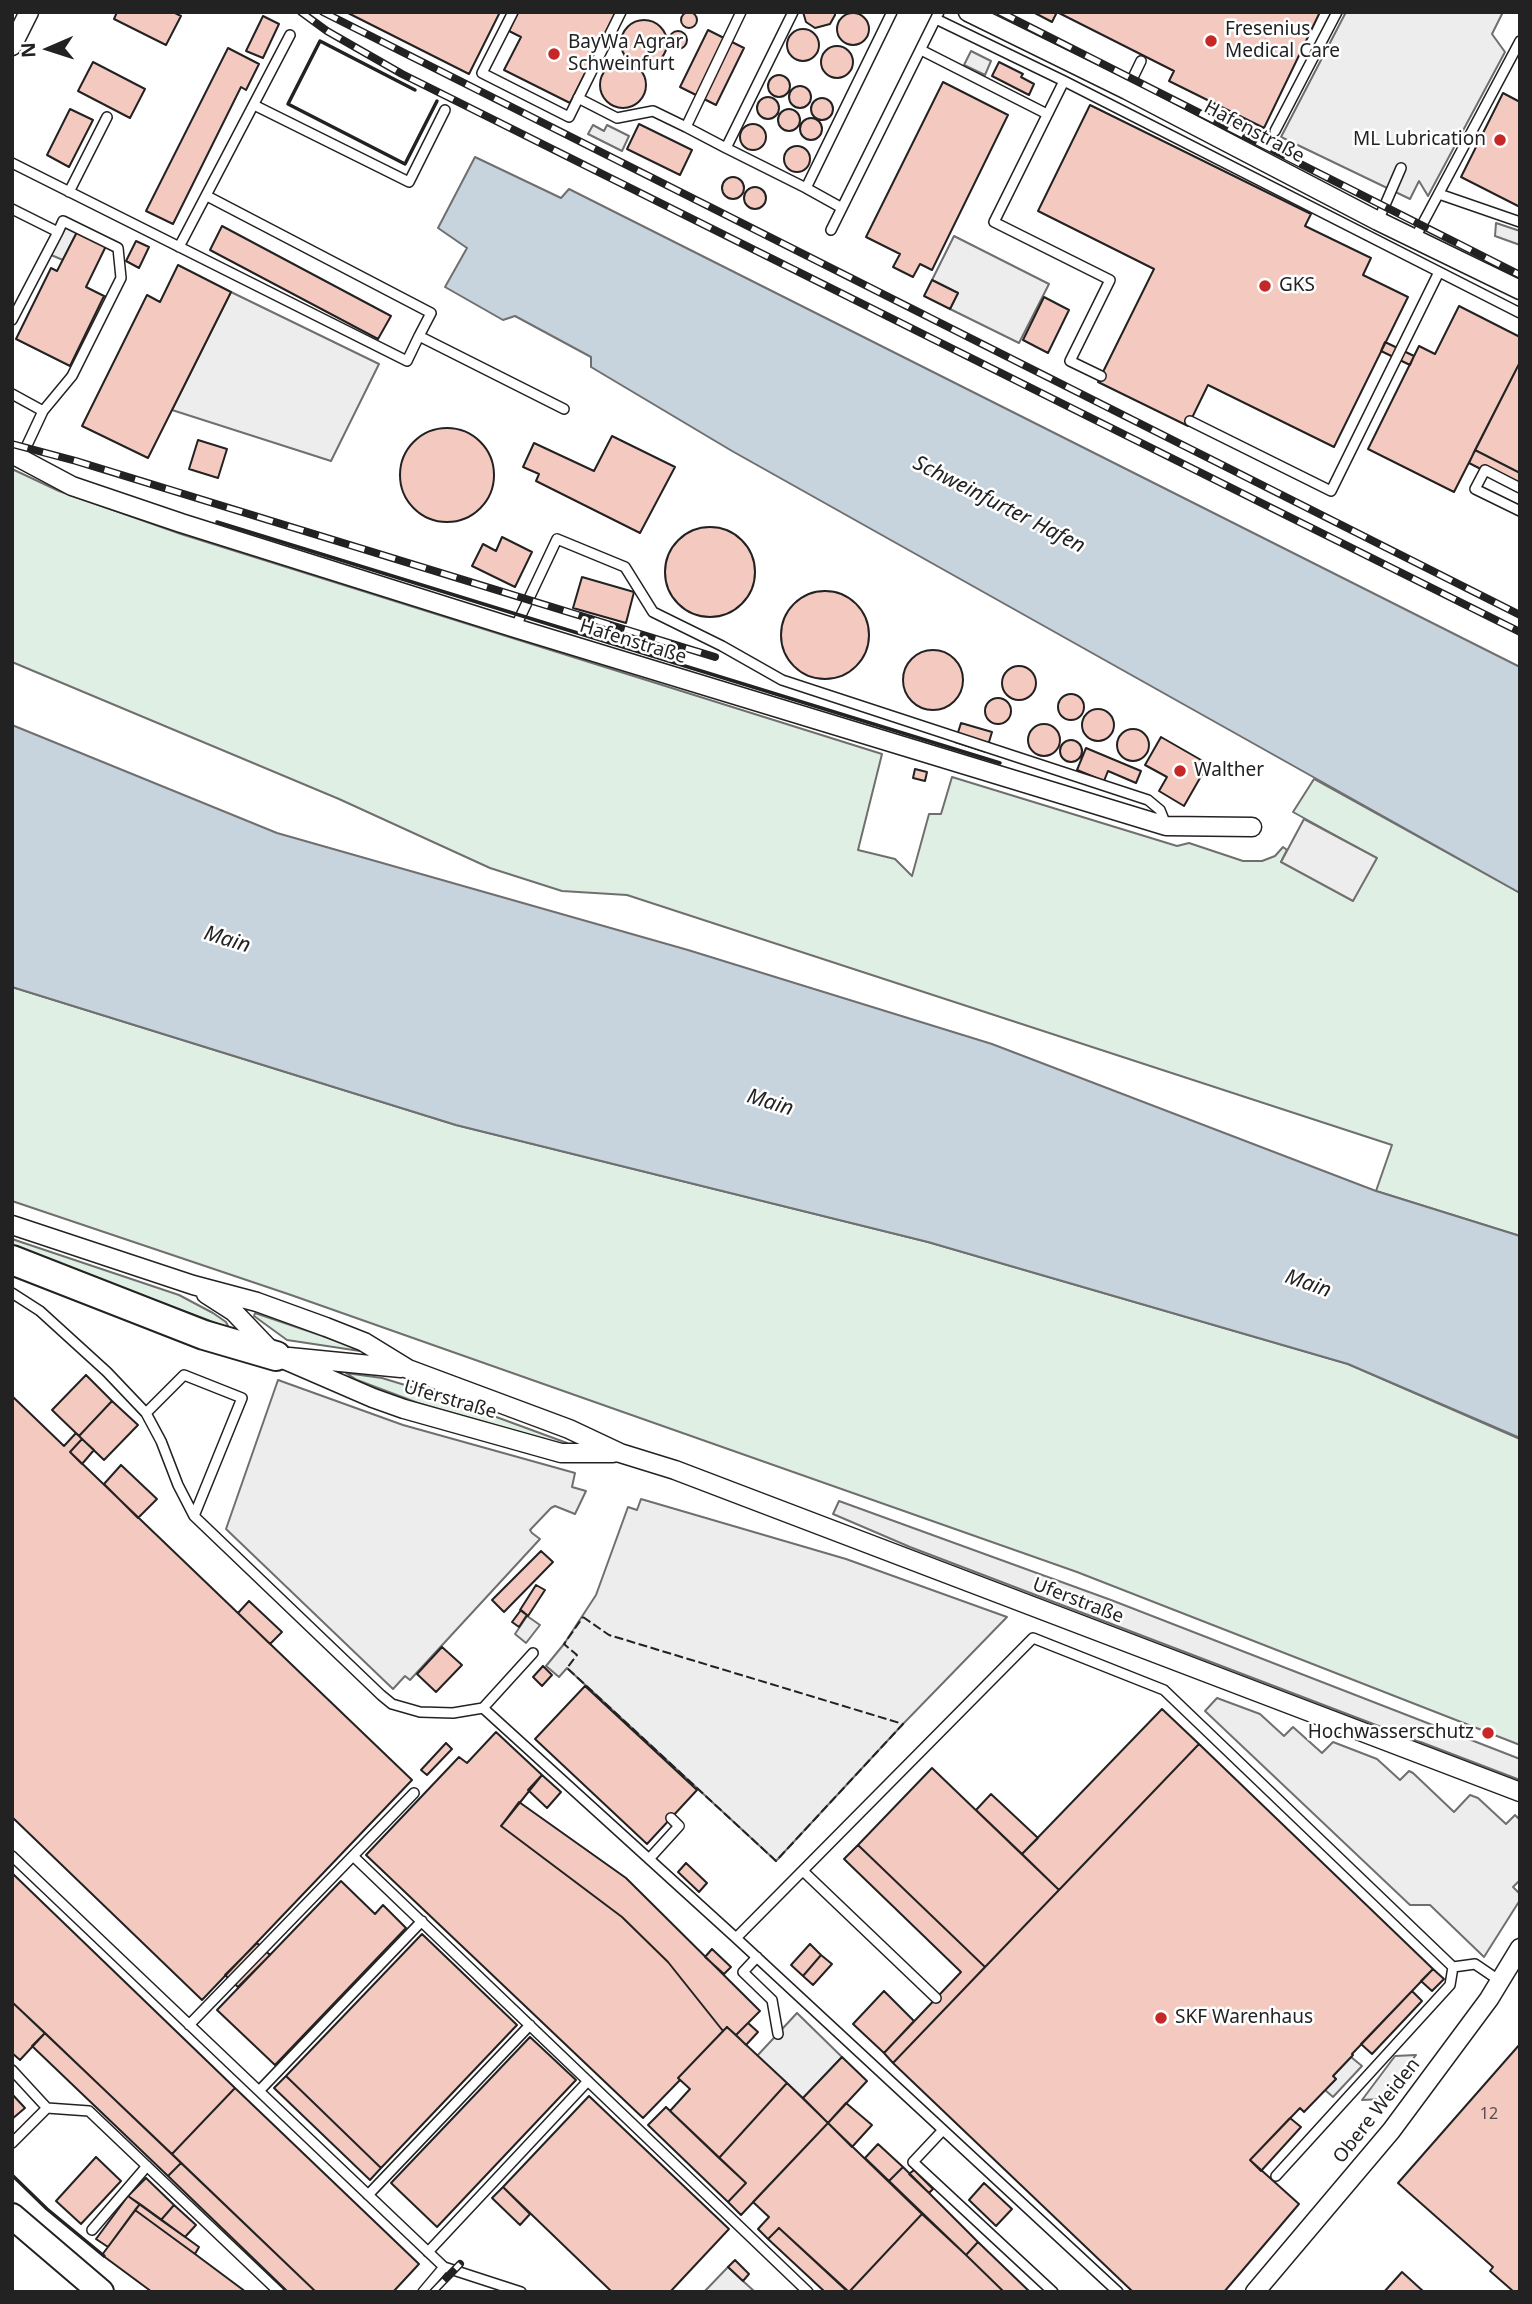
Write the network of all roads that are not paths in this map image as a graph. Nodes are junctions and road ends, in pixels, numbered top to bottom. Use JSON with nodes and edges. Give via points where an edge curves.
{"nodes":[{"id":1,"x":29,"y":12,"type":"edge"},
{"id":2,"x":513,"y":12,"type":"edge"},
{"id":3,"x":621,"y":12,"type":"edge"},
{"id":4,"x":741,"y":12,"type":"edge"},
{"id":5,"x":793,"y":12,"type":"edge"},
{"id":6,"x":892,"y":12,"type":"edge"},
{"id":7,"x":968,"y":12,"type":"edge"},
{"id":8,"x":1337,"y":12,"type":"edge"},
{"id":9,"x":938,"y":16,"type":"edge"},
{"id":10,"x":290,"y":35,"type":"dead end"},
{"id":11,"x":1520,"y":41,"type":"edge"},
{"id":12,"x":12,"y":47,"type":"edge"},
{"id":13,"x":921,"y":50,"type":"junction"},
{"id":14,"x":1141,"y":61,"type":"dead end"},
{"id":15,"x":1064,"y":81,"type":"junction"},
{"id":16,"x":1127,"y":90,"type":"junction"},
{"id":17,"x":579,"y":98,"type":"junction"},
{"id":18,"x":254,"y":105,"type":"junction"},
{"id":19,"x":445,"y":110,"type":"dead end"},
{"id":20,"x":1047,"y":114,"type":"junction"},
{"id":21,"x":107,"y":117,"type":"dead end"},
{"id":22,"x":686,"y":127,"type":"junction"},
{"id":23,"x":1275,"y":131,"type":"dead end"},
{"id":24,"x":726,"y":148,"type":"junction"},
{"id":25,"x":12,"y":163,"type":"edge"},
{"id":26,"x":1401,"y":168,"type":"dead end"},
{"id":27,"x":806,"y":188,"type":"junction"},
{"id":28,"x":69,"y":191,"type":"junction"},
{"id":29,"x":1439,"y":194,"type":"junction"},
{"id":30,"x":207,"y":196,"type":"junction"},
{"id":31,"x":842,"y":208,"type":"junction"},
{"id":32,"x":12,"y":209,"type":"edge"},
{"id":33,"x":1378,"y":220,"type":"junction"},
{"id":34,"x":1520,"y":222,"type":"edge"},
{"id":35,"x":831,"y":230,"type":"dead end"},
{"id":36,"x":58,"y":232,"type":"junction"},
{"id":37,"x":1415,"y":238,"type":"junction"},
{"id":38,"x":179,"y":247,"type":"junction"},
{"id":39,"x":1439,"y":272,"type":"junction"},
{"id":40,"x":1520,"y":290,"type":"edge"},
{"id":41,"x":1520,"y":313,"type":"edge"},
{"id":42,"x":12,"y":320,"type":"edge"},
{"id":43,"x":419,"y":336,"type":"junction"},
{"id":44,"x":1101,"y":376,"type":"dead end"},
{"id":45,"x":12,"y":394,"type":"edge"},
{"id":46,"x":564,"y":409,"type":"dead end"},
{"id":47,"x":43,"y":411,"type":"junction"},
{"id":48,"x":1190,"y":421,"type":"dead end"},
{"id":49,"x":17,"y":456,"type":"edge"},
{"id":50,"x":1520,"y":488,"type":"edge"},
{"id":51,"x":1520,"y":511,"type":"edge"},
{"id":52,"x":515,"y":628,"type":"junction"},
{"id":53,"x":1051,"y":768,"type":"junction"},
{"id":54,"x":1044,"y":789,"type":"junction"},
{"id":55,"x":1166,"y":826,"type":"junction"},
{"id":56,"x":1252,"y":827,"type":"dead end"},
{"id":57,"x":12,"y":1225,"type":"edge"},
{"id":58,"x":12,"y":1260,"type":"edge"},
{"id":59,"x":193,"y":1285,"type":"junction"},
{"id":60,"x":12,"y":1293,"type":"edge"},
{"id":61,"x":276,"y":1356,"type":"junction"},
{"id":62,"x":408,"y":1369,"type":"junction"},
{"id":63,"x":146,"y":1413,"type":"junction"},
{"id":64,"x":620,"y":1453,"type":"junction"},
{"id":65,"x":194,"y":1516,"type":"junction"},
{"id":66,"x":533,"y":1653,"type":"dead end"},
{"id":67,"x":482,"y":1708,"type":"junction"},
{"id":68,"x":1520,"y":1792,"type":"edge"},
{"id":69,"x":414,"y":1793,"type":"dead end"},
{"id":70,"x":671,"y":1818,"type":"dead end"},
{"id":71,"x":12,"y":1856,"type":"edge"},
{"id":72,"x":353,"y":1856,"type":"junction"},
{"id":73,"x":649,"y":1859,"type":"junction"},
{"id":74,"x":803,"y":1871,"type":"junction"},
{"id":75,"x":422,"y":1922,"type":"junction"},
{"id":76,"x":736,"y":1938,"type":"junction"},
{"id":77,"x":1520,"y":1948,"type":"edge"},
{"id":78,"x":757,"y":1957,"type":"junction"},
{"id":79,"x":1453,"y":1967,"type":"junction"},
{"id":80,"x":1500,"y":1981,"type":"junction"},
{"id":81,"x":936,"y":1998,"type":"dead end"},
{"id":82,"x":189,"y":2025,"type":"junction"},
{"id":83,"x":530,"y":2025,"type":"junction"},
{"id":84,"x":778,"y":2034,"type":"dead end"},
{"id":85,"x":12,"y":2070,"type":"edge"},
{"id":86,"x":588,"y":2081,"type":"junction"},
{"id":87,"x":259,"y":2091,"type":"junction"},
{"id":88,"x":47,"y":2108,"type":"junction"},
{"id":89,"x":943,"y":2130,"type":"junction"},
{"id":90,"x":12,"y":2143,"type":"edge"},
{"id":91,"x":147,"y":2166,"type":"junction"},
{"id":92,"x":1276,"y":2176,"type":"dead end"},
{"id":93,"x":368,"y":2195,"type":"junction"},
{"id":94,"x":12,"y":2216,"type":"edge"},
{"id":95,"x":92,"y":2230,"type":"dead end"},
{"id":96,"x":428,"y":2252,"type":"junction"},
{"id":97,"x":443,"y":2267,"type":"junction"},
{"id":98,"x":101,"y":2292,"type":"edge"},
{"id":99,"x":279,"y":2292,"type":"edge"},
{"id":100,"x":423,"y":2292,"type":"edge"},
{"id":101,"x":521,"y":2292,"type":"edge"},
{"id":102,"x":808,"y":2292,"type":"edge"},
{"id":103,"x":1053,"y":2292,"type":"edge"},
{"id":104,"x":1118,"y":2292,"type":"edge"},
{"id":105,"x":1255,"y":2292,"type":"edge"}],
"edges":[{"from":1,"to":12,"type":"street"},
{"from":2,"to":17,"type":"lane","via":[[482,73],[569,117]]},
{"from":3,"to":17,"type":"lane"},
{"from":4,"to":22,"type":"lane"},
{"from":5,"to":24,"type":"lane"},
{"from":6,"to":27,"type":"lane"},
{"from":7,"to":16,"type":"street","name":"Hafenstraße"},
{"from":8,"to":23,"type":"lane"},
{"from":9,"to":13,"type":"lane"},
{"from":9,"to":15,"type":"lane"},
{"from":10,"to":18,"type":"lane"},
{"from":11,"to":29,"type":"lane"},
{"from":13,"to":20,"type":"lane"},
{"from":13,"to":31,"type":"lane"},
{"from":14,"to":16,"type":"lane"},
{"from":15,"to":20,"type":"lane"},
{"from":15,"to":39,"type":"lane"},
{"from":16,"to":33,"type":"street","name":"Hafenstraße"},
{"from":17,"to":22,"type":"lane","via":[[617,118],[653,111]]},
{"from":18,"to":19,"type":"lane","via":[[409,182]]},
{"from":18,"to":30,"type":"lane"},
{"from":20,"to":44,"type":"lane","via":[[994,222],[1110,280],[1070,361]]},
{"from":21,"to":28,"type":"lane"},
{"from":22,"to":24,"type":"lane"},
{"from":24,"to":27,"type":"lane"},
{"from":25,"to":28,"type":"lane"},
{"from":26,"to":33,"type":"lane"},
{"from":27,"to":31,"type":"lane"},
{"from":28,"to":38,"type":"lane"},
{"from":29,"to":34,"type":"lane"},
{"from":29,"to":37,"type":"lane"},
{"from":30,"to":38,"type":"lane"},
{"from":30,"to":43,"type":"lane","via":[[431,313]]},
{"from":31,"to":35,"type":"lane"},
{"from":32,"to":36,"type":"lane"},
{"from":33,"to":37,"type":"street","name":"Hafenstraße"},
{"from":36,"to":42,"type":"lane"},
{"from":36,"to":47,"type":"lane","via":[[63,221],[118,248],[121,278],[72,376]]},
{"from":37,"to":40,"type":"street","name":"Hafenstraße"},
{"from":38,"to":43,"type":"lane","via":[[407,361]]},
{"from":39,"to":41,"type":"lane"},
{"from":39,"to":48,"type":"lane","via":[[1331,491]]},
{"from":43,"to":46,"type":"lane"},
{"from":45,"to":47,"type":"lane"},
{"from":47,"to":49,"type":"lane"},
{"from":49,"to":52,"type":"street","name":"Hafenstraße","via":[[72,486],[111,500]]},
{"from":50,"to":51,"type":"lane","via":[[1485,470],[1475,489]]},
{"from":52,"to":53,"type":"lane","via":[[557,539],[625,567],[653,612],[782,680]]},
{"from":52,"to":54,"type":"street","name":"Hafenstraße"},
{"from":53,"to":54,"type":"lane"},
{"from":53,"to":55,"type":"lane","via":[[1148,800],[1160,810]]},
{"from":54,"to":55,"type":"street","name":"Hafenstraße"},
{"from":55,"to":56,"type":"street","name":"Hafenstraße"},
{"from":57,"to":59,"type":"street","name":"Uferstraße"},
{"from":58,"to":61,"type":"main road","via":[[204,1335]]},
{"from":59,"to":61,"type":"street","name":"Uferstraße","via":[[234,1312]]},
{"from":59,"to":62,"type":"street","name":"Uferstraße","via":[[326,1327],[364,1342]]},
{"from":60,"to":63,"type":"lane","via":[[40,1311]]},
{"from":61,"to":62,"type":"street","name":"Uferstraße"},
{"from":61,"to":64,"type":"street","name":"Uferstraße","via":[[404,1409],[561,1453]]},
{"from":62,"to":64,"type":"street","name":"Uferstraße","via":[[569,1429]]},
{"from":63,"to":65,"type":"lane"},
{"from":63,"to":65,"type":"lane","via":[[184,1375],[242,1398]]},
{"from":64,"to":68,"type":"street","name":"Uferstraße"},
{"from":65,"to":67,"type":"lane","via":[[393,1704],[428,1712]]},
{"from":66,"to":67,"type":"lane"},
{"from":67,"to":73,"type":"lane"},
{"from":69,"to":72,"type":"lane"},
{"from":70,"to":73,"type":"lane","via":[[679,1826]]},
{"from":71,"to":82,"type":"lane"},
{"from":72,"to":75,"type":"lane"},
{"from":72,"to":82,"type":"lane"},
{"from":73,"to":76,"type":"lane"},
{"from":74,"to":76,"type":"lane"},
{"from":74,"to":79,"type":"lane","via":[[1033,1638],[1164,1690]]},
{"from":74,"to":81,"type":"lane"},
{"from":75,"to":83,"type":"lane"},
{"from":75,"to":87,"type":"lane"},
{"from":76,"to":78,"type":"lane"},
{"from":77,"to":80,"type":"street","name":"Obere Weiden"},
{"from":78,"to":84,"type":"lane","via":[[743,1972],[772,2000]]},
{"from":78,"to":89,"type":"lane"},
{"from":79,"to":80,"type":"lane","via":[[1475,1964]]},
{"from":79,"to":92,"type":"lane","via":[[1450,1985]]},
{"from":80,"to":105,"type":"street","name":"Obere Weiden","via":[[1391,2131]]},
{"from":82,"to":87,"type":"lane"},
{"from":83,"to":86,"type":"lane"},
{"from":83,"to":93,"type":"lane"},
{"from":85,"to":88,"type":"lane"},
{"from":86,"to":96,"type":"lane"},
{"from":86,"to":102,"type":"lane"},
{"from":87,"to":93,"type":"lane"},
{"from":88,"to":90,"type":"lane"},
{"from":88,"to":91,"type":"lane","via":[[89,2111]]},
{"from":89,"to":103,"type":"lane","via":[[913,2162]]},
{"from":89,"to":104,"type":"lane"},
{"from":91,"to":95,"type":"lane"},
{"from":91,"to":99,"type":"lane"},
{"from":93,"to":96,"type":"lane"},
{"from":94,"to":98,"type":"main road"},
{"from":96,"to":97,"type":"lane"},
{"from":97,"to":100,"type":"lane"},
{"from":97,"to":101,"type":"lane"}]}
